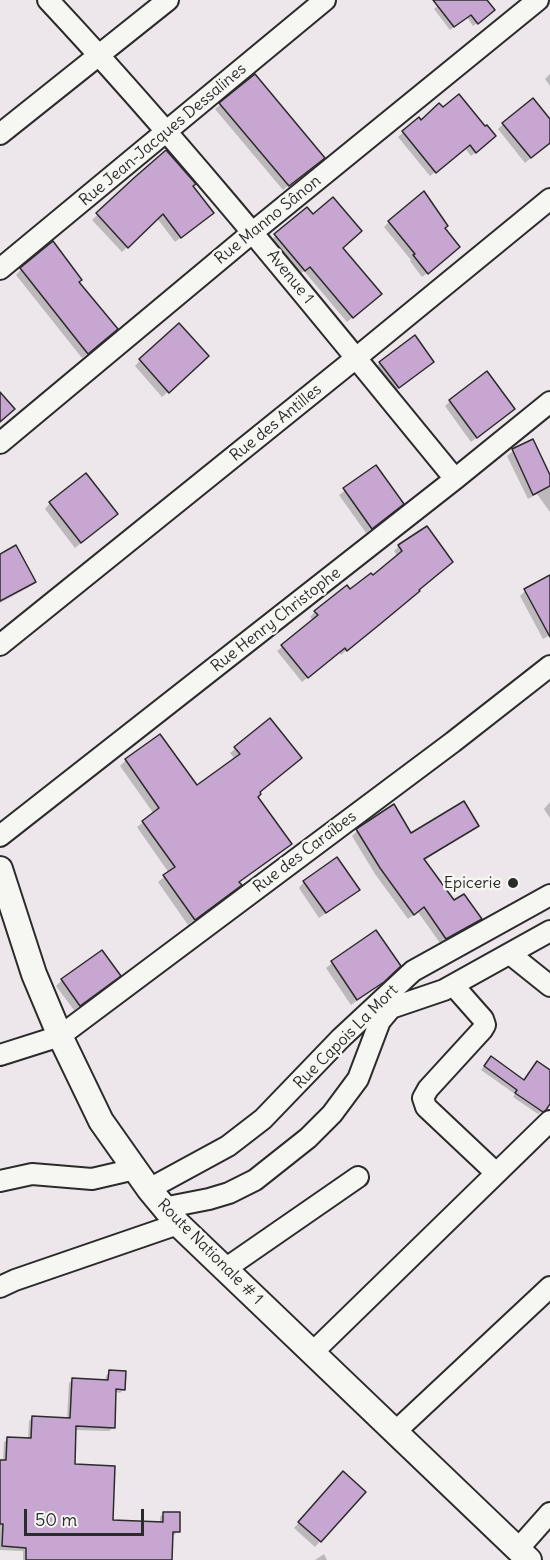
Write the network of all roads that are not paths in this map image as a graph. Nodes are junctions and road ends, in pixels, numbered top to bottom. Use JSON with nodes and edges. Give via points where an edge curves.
{"nodes":[{"id":1,"x":48,"y":0,"type":"edge"},
{"id":2,"x":168,"y":0,"type":"edge"},
{"id":3,"x":325,"y":0,"type":"edge"},
{"id":4,"x":538,"y":0,"type":"edge"},
{"id":5,"x":99,"y":55,"type":"junction"},
{"id":6,"x":167,"y":132,"type":"junction"},
{"id":7,"x":0,"y":134,"type":"edge"},
{"id":8,"x":550,"y":199,"type":"edge"},
{"id":9,"x":253,"y":232,"type":"junction"},
{"id":10,"x":0,"y":269,"type":"edge"},
{"id":11,"x":356,"y":358,"type":"junction"},
{"id":12,"x":550,"y":402,"type":"edge"},
{"id":13,"x":0,"y":443,"type":"edge"},
{"id":14,"x":455,"y":479,"type":"junction"},
{"id":15,"x":0,"y":645,"type":"edge"},
{"id":16,"x":550,"y":666,"type":"edge"},
{"id":17,"x":0,"y":836,"type":"edge"},
{"id":18,"x":0,"y":869,"type":"edge"},
{"id":19,"x":550,"y":895,"type":"edge"},
{"id":20,"x":550,"y":932,"type":"edge"},
{"id":21,"x":510,"y":954,"type":"junction"},
{"id":22,"x":453,"y":985,"type":"junction"},
{"id":23,"x":550,"y":986,"type":"edge"},
{"id":24,"x":60,"y":1036,"type":"junction"},
{"id":25,"x":0,"y":1054,"type":"edge"},
{"id":26,"x":550,"y":1121,"type":"edge"},
{"id":27,"x":496,"y":1173,"type":"junction"},
{"id":28,"x":358,"y":1177,"type":"dead end"},
{"id":29,"x":142,"y":1179,"type":"junction"},
{"id":30,"x":0,"y":1182,"type":"edge"},
{"id":31,"x":170,"y":1216,"type":"junction"},
{"id":32,"x":225,"y":1269,"type":"junction"},
{"id":33,"x":0,"y":1287,"type":"edge"},
{"id":34,"x":550,"y":1287,"type":"edge"},
{"id":35,"x":312,"y":1353,"type":"junction"},
{"id":36,"x":395,"y":1432,"type":"junction"},
{"id":37,"x":550,"y":1514,"type":"edge"},
{"id":38,"x":523,"y":1555,"type":"edge"}],
"edges":[{"from":1,"to":5,"type":"street","name":"Avenue 1"},
{"from":2,"to":5,"type":"street"},
{"from":3,"to":6,"type":"street","name":"Rue Jean-Jacques Dessalines"},
{"from":4,"to":9,"type":"street","name":"Rue Manno Sânon"},
{"from":5,"to":6,"type":"street","name":"Avenue 1"},
{"from":5,"to":7,"type":"street"},
{"from":6,"to":9,"type":"street","name":"Avenue 1"},
{"from":6,"to":10,"type":"street","name":"Rue Jean-Jacques Dessalines"},
{"from":8,"to":11,"type":"street","name":"Rue des Antilles"},
{"from":9,"to":11,"type":"street","name":"Avenue 1"},
{"from":9,"to":13,"type":"street","name":"Rue Manno Sânon"},
{"from":11,"to":14,"type":"street","name":"Avenue 1"},
{"from":11,"to":15,"type":"street","name":"Rue des Antilles"},
{"from":12,"to":14,"type":"street","name":"Rue Henry Christophe"},
{"from":14,"to":17,"type":"street","name":"Rue Henry Christophe"},
{"from":16,"to":24,"type":"street","name":"Rue des Caraïbes"},
{"from":18,"to":24,"type":"main road","name":"Route Nationale # 1","via":[[34,974]]},
{"from":19,"to":29,"type":"street","name":"Rue Capois La Mort","via":[[413,971],[263,1119],[228,1146]]},
{"from":20,"to":21,"type":"street"},
{"from":21,"to":22,"type":"street"},
{"from":21,"to":23,"type":"street"},
{"from":22,"to":27,"type":"street","via":[[485,1025],[423,1098],[426,1107]]},
{"from":22,"to":31,"type":"street","via":[[391,1008],[380,1021],[358,1079],[308,1138],[255,1180]]},
{"from":24,"to":25,"type":"street"},
{"from":24,"to":29,"type":"main road","name":"Route Nationale # 1","via":[[101,1121]]},
{"from":26,"to":27,"type":"street"},
{"from":27,"to":35,"type":"street"},
{"from":28,"to":32,"type":"street"},
{"from":29,"to":30,"type":"street","name":"Rue Capois La Mort","via":[[32,1174]]},
{"from":29,"to":31,"type":"main road","name":"Route Nationale # 1"},
{"from":31,"to":32,"type":"main road","name":"Route Nationale # 1"},
{"from":31,"to":33,"type":"street"},
{"from":32,"to":35,"type":"main road","name":"Route Nationale # 1"},
{"from":34,"to":36,"type":"street"},
{"from":35,"to":36,"type":"main road","name":"Route Nationale # 1"},
{"from":36,"to":38,"type":"main road","name":"Route Nationale # 1"},
{"from":37,"to":38,"type":"street"}]}
